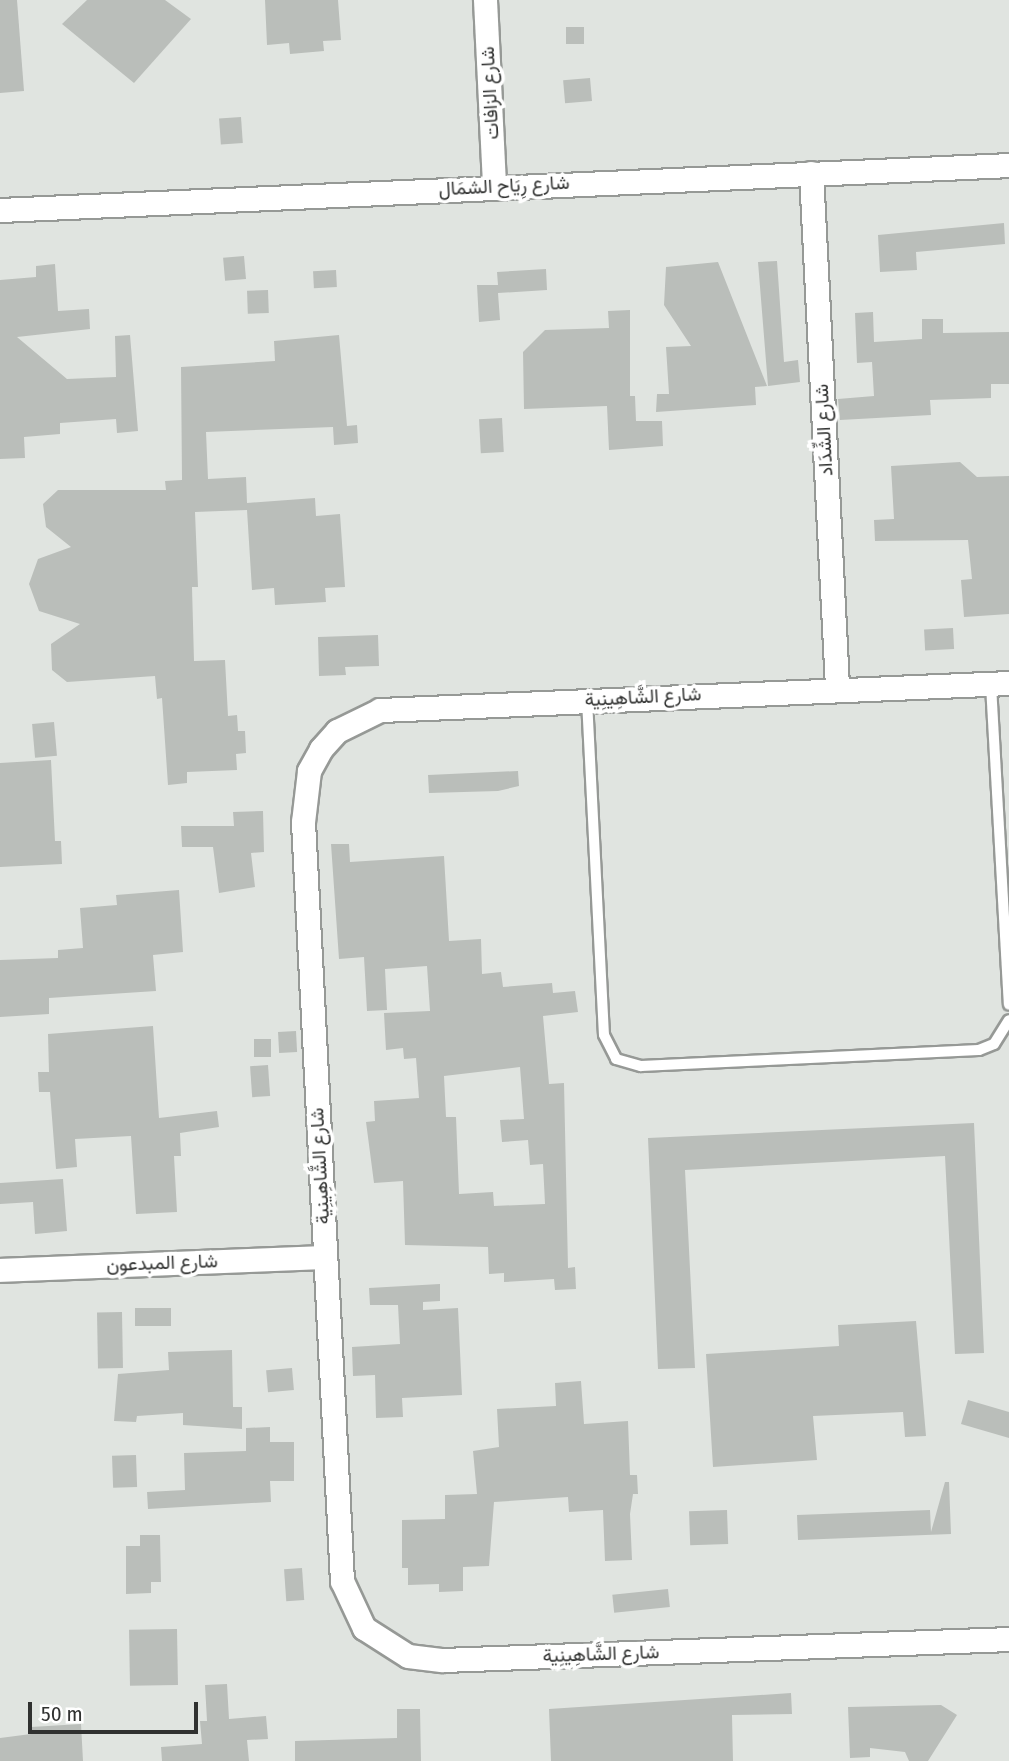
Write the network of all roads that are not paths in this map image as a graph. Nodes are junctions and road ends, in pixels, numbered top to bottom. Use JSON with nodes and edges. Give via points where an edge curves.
{"nodes":[{"id":1,"x":485,"y":0,"type":"edge"},
{"id":2,"x":1009,"y":165,"type":"edge"},
{"id":3,"x":811,"y":173,"type":"junction"},
{"id":4,"x":494,"y":186,"type":"junction"},
{"id":5,"x":0,"y":210,"type":"edge"},
{"id":6,"x":1000,"y":684,"type":"edge"},
{"id":7,"x":837,"y":687,"type":"junction"},
{"id":8,"x":587,"y":700,"type":"junction"},
{"id":9,"x":1009,"y":760,"type":"edge"},
{"id":10,"x":996,"y":761,"type":"junction"},
{"id":11,"x":1009,"y":1004,"type":"edge"},
{"id":12,"x":1009,"y":1020,"type":"edge"},
{"id":13,"x":325,"y":1257,"type":"junction"},
{"id":14,"x":0,"y":1270,"type":"edge"},
{"id":15,"x":1009,"y":1639,"type":"edge"}],
"edges":[{"from":1,"to":4,"type":"street","name":"شارع الزافات"},
{"from":2,"to":3,"type":"street","name":"شارع رِيَاح الشمَال"},
{"from":3,"to":4,"type":"street","name":"شارع رِيَاح الشمَال"},
{"from":3,"to":7,"type":"street","name":"شارع الشِّدَاد"},
{"from":4,"to":5,"type":"street","name":"شارع رِيَاح الشمَال"},
{"from":6,"to":7,"type":"street","name":"شارع الشَّاهِينِية"},
{"from":6,"to":10,"type":"lane"},
{"from":7,"to":8,"type":"street","name":"شارع الشَّاهِينِية"},
{"from":8,"to":12,"type":"lane","via":[[604,1035],[616,1059],[641,1066],[979,1050],[994,1044]]},
{"from":8,"to":13,"type":"street","name":"شارع الشَّاهِينِية","via":[[380,710],[337,731],[309,771],[303,822]]},
{"from":9,"to":10,"type":"lane"},
{"from":10,"to":11,"type":"lane"},
{"from":13,"to":14,"type":"street","name":"شارع المبدعون"},
{"from":13,"to":15,"type":"street","name":"شارع الشَّاهِينِية","via":[[342,1581],[354,1614],[392,1649],[443,1660]]}]}
